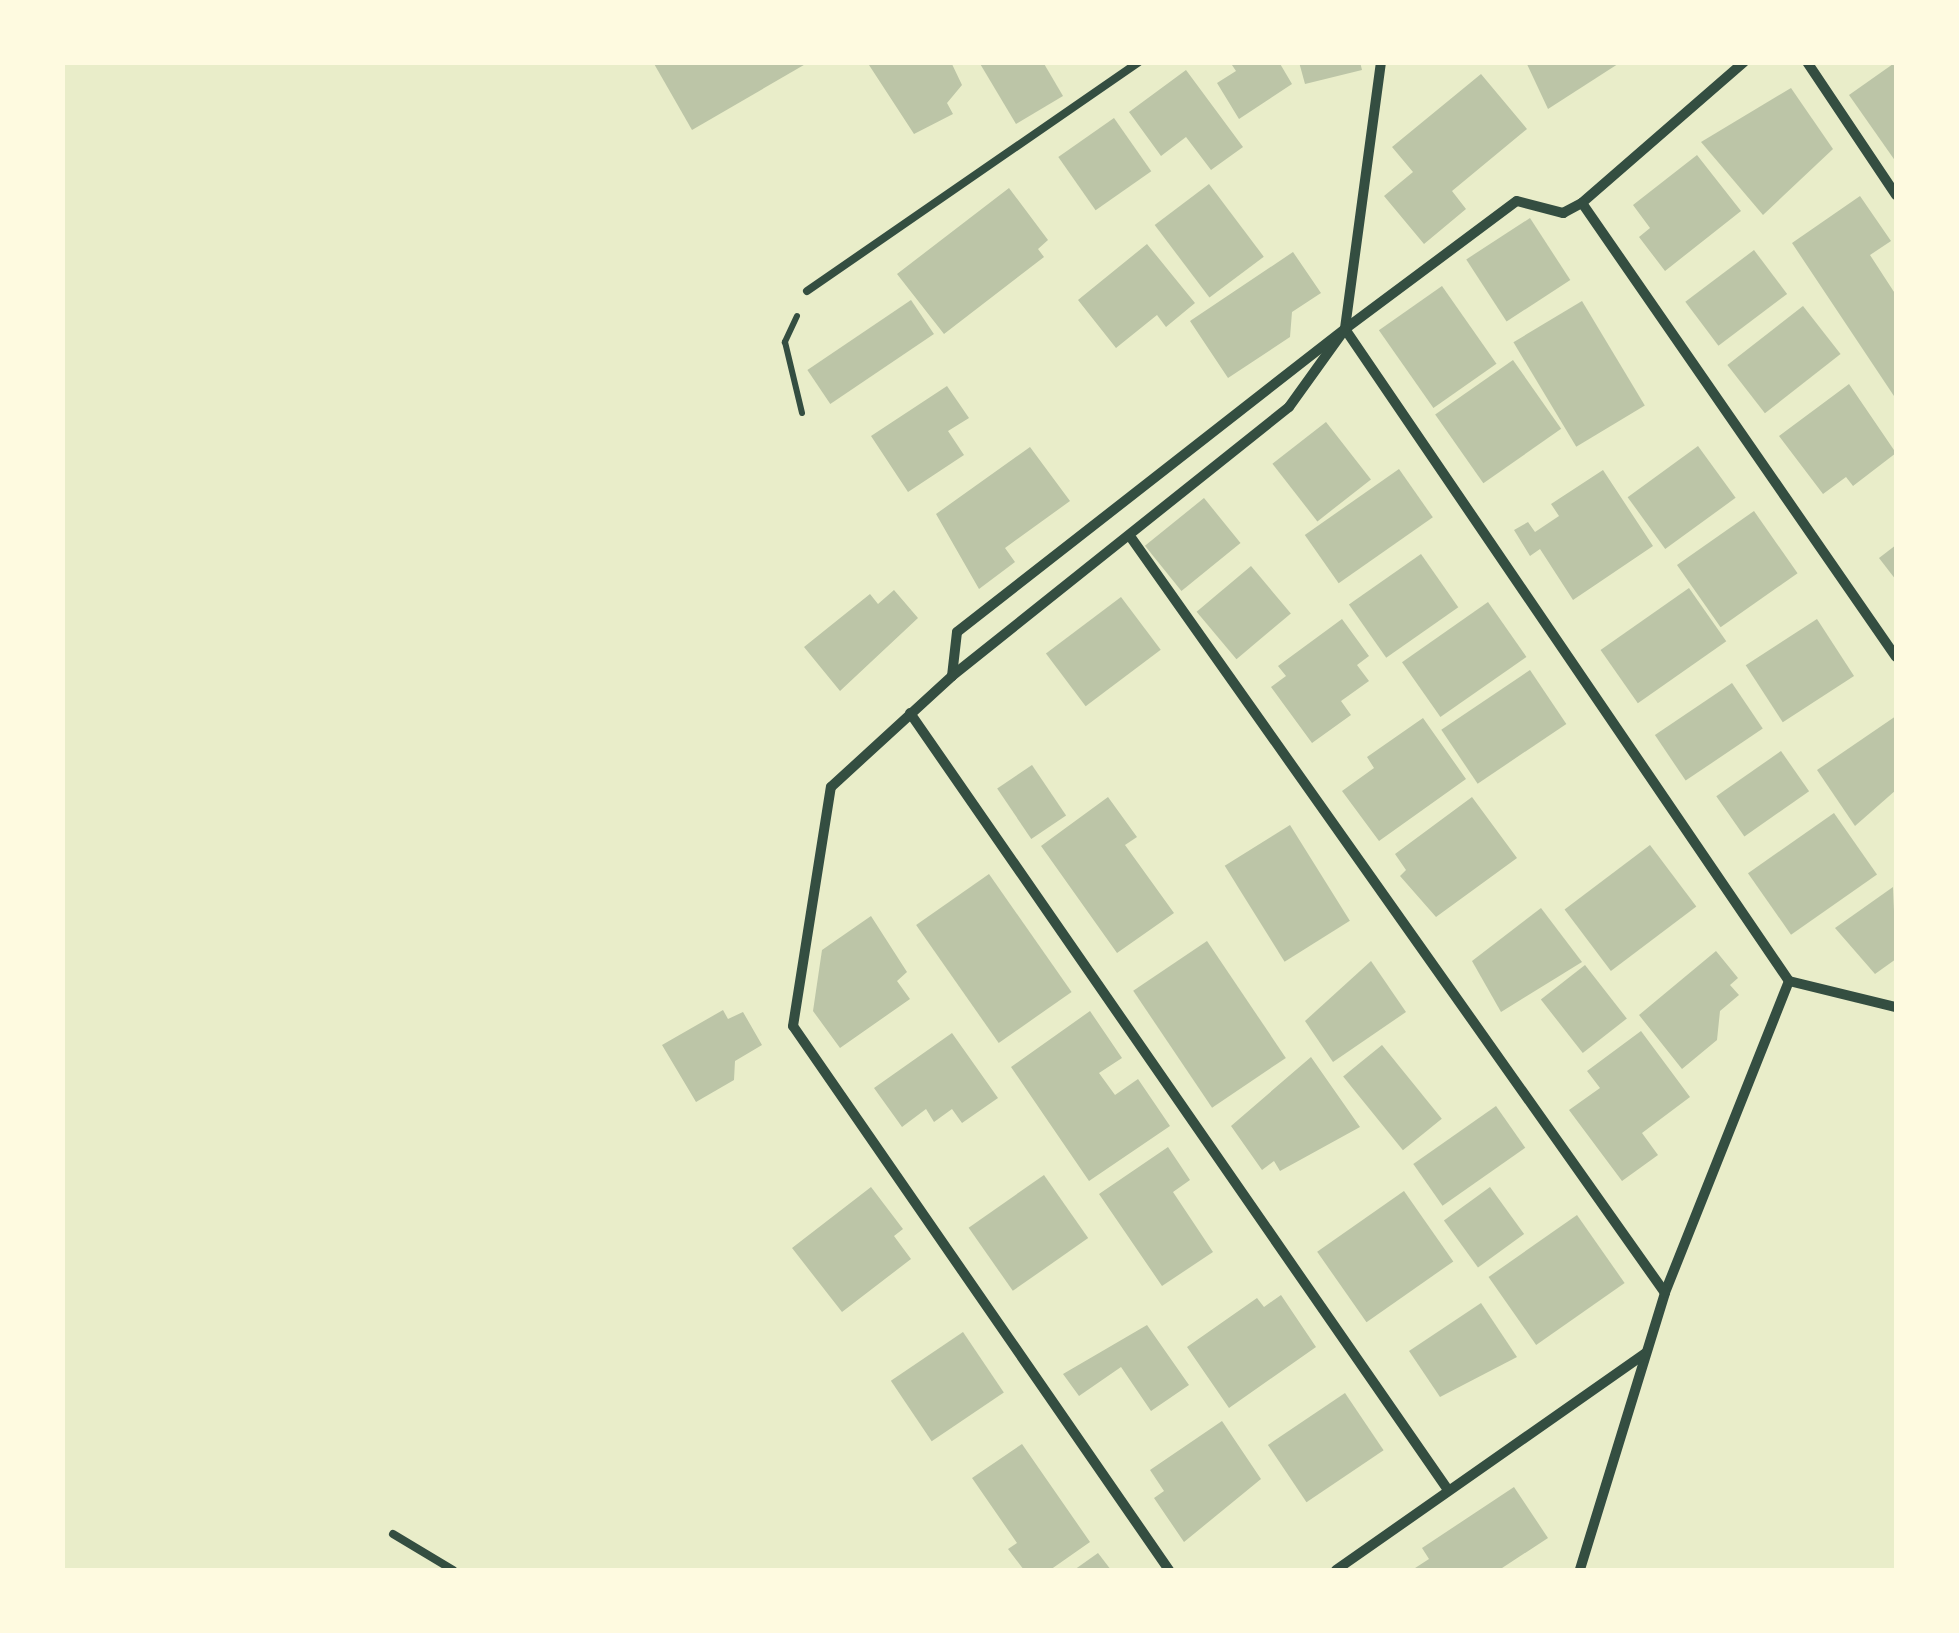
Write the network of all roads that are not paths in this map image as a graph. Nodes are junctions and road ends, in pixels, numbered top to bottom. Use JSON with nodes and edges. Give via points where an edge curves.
{"nodes":[{"id":1,"x":1139,"y":62,"type":"edge"},
{"id":2,"x":1381,"y":62,"type":"edge"},
{"id":3,"x":1744,"y":62,"type":"edge"},
{"id":4,"x":1807,"y":62,"type":"edge"},
{"id":5,"x":1896,"y":195,"type":"edge"},
{"id":6,"x":1582,"y":203,"type":"junction"},
{"id":7,"x":807,"y":292,"type":"road end"},
{"id":8,"x":1345,"y":329,"type":"junction"},
{"id":9,"x":1132,"y":540,"type":"junction"},
{"id":10,"x":1896,"y":657,"type":"edge"},
{"id":11,"x":952,"y":676,"type":"junction"},
{"id":12,"x":910,"y":713,"type":"junction"},
{"id":13,"x":1789,"y":982,"type":"junction"},
{"id":14,"x":1896,"y":1007,"type":"edge"},
{"id":15,"x":1665,"y":1293,"type":"junction"},
{"id":16,"x":1647,"y":1352,"type":"junction"},
{"id":17,"x":1448,"y":1490,"type":"junction"},
{"id":18,"x":394,"y":1534,"type":"dead end"},
{"id":19,"x":452,"y":1570,"type":"edge"},
{"id":20,"x":1168,"y":1570,"type":"edge"},
{"id":21,"x":1336,"y":1570,"type":"edge"},
{"id":22,"x":1580,"y":1570,"type":"edge"}],
"edges":[{"from":1,"to":7,"type":"lane"},
{"from":2,"to":8,"type":"street"},
{"from":3,"to":6,"type":"street"},
{"from":4,"to":5,"type":"street"},
{"from":6,"to":8,"type":"street","via":[[1562,213],[1517,201]]},
{"from":6,"to":10,"type":"street"},
{"from":8,"to":9,"type":"street","via":[[1289,407]]},
{"from":8,"to":11,"type":"street","via":[[958,632]]},
{"from":8,"to":13,"type":"street"},
{"from":9,"to":11,"type":"street"},
{"from":9,"to":15,"type":"street"},
{"from":11,"to":12,"type":"street"},
{"from":12,"to":17,"type":"street"},
{"from":12,"to":20,"type":"street","via":[[831,787],[793,1026]]},
{"from":13,"to":14,"type":"street"},
{"from":13,"to":15,"type":"street"},
{"from":15,"to":16,"type":"street"},
{"from":16,"to":17,"type":"street"},
{"from":16,"to":22,"type":"street"},
{"from":17,"to":21,"type":"street"},
{"from":18,"to":19,"type":"lane"}]}
